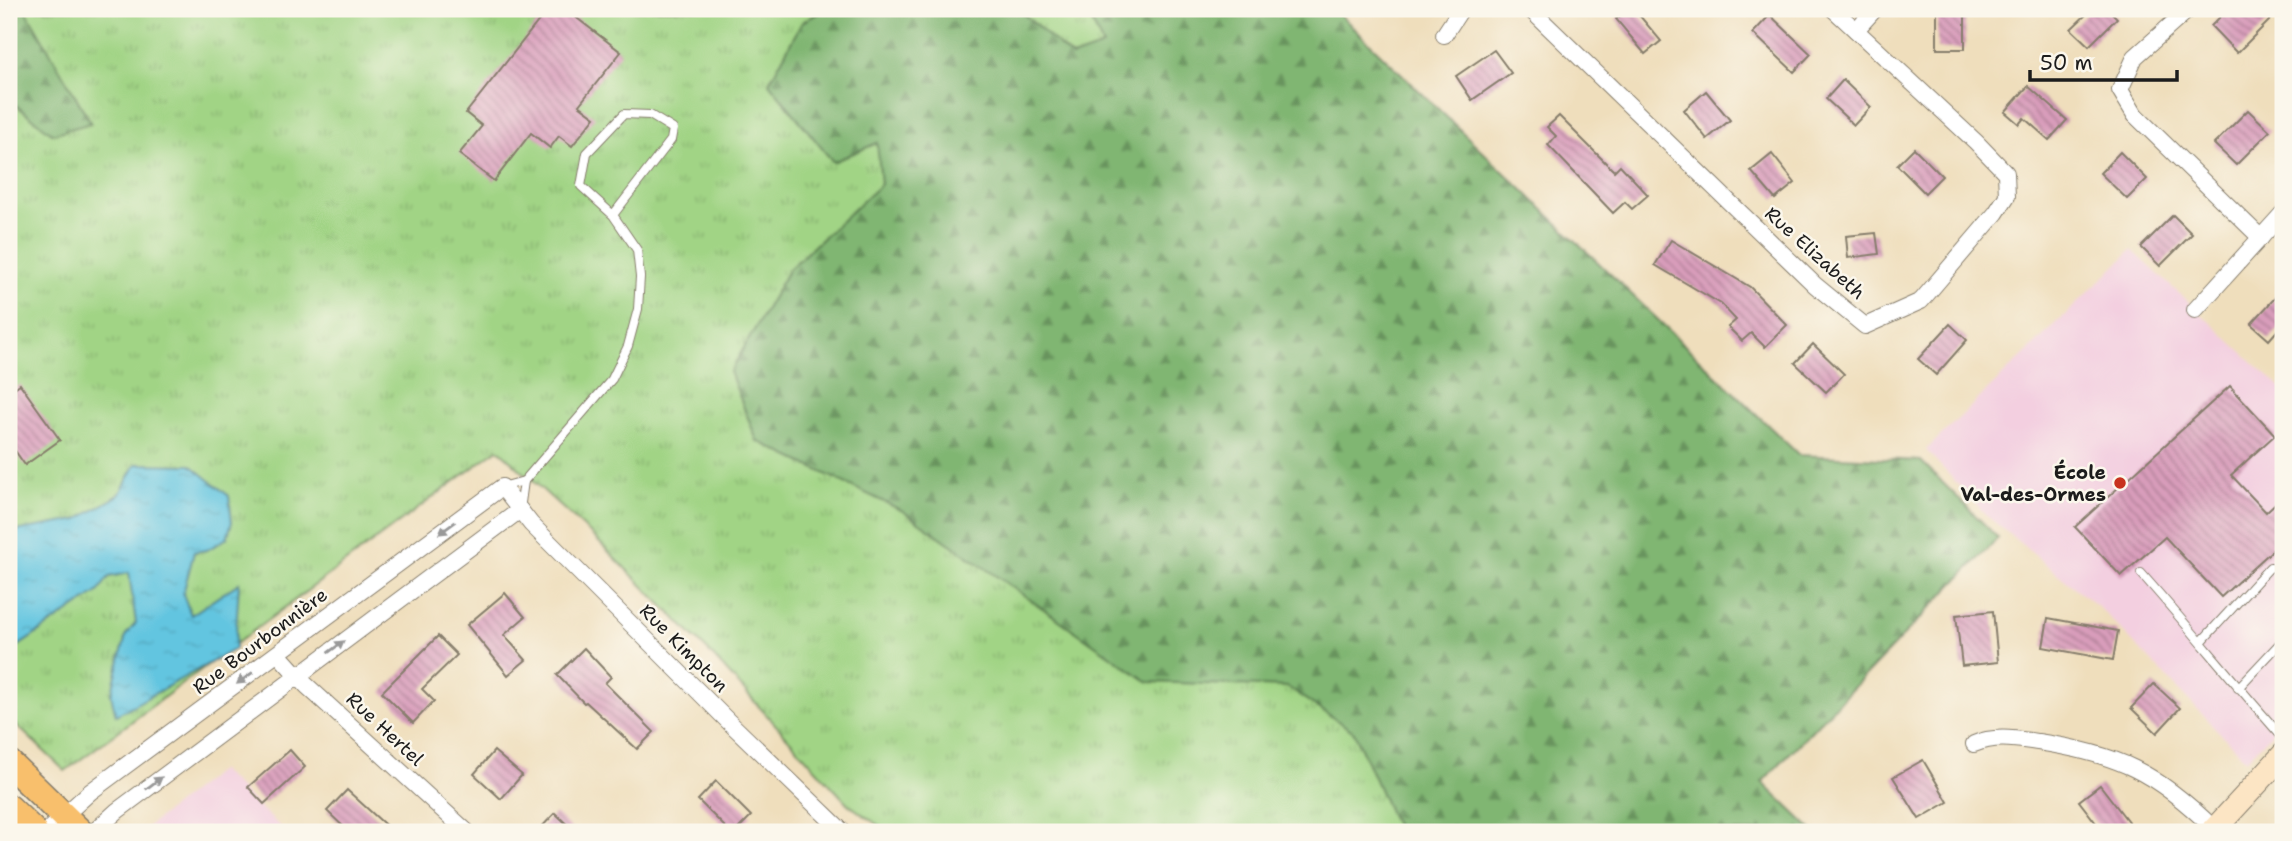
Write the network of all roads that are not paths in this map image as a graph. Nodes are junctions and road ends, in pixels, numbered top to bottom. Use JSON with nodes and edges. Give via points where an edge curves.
{"nodes":[{"id":1,"x":1461,"y":9,"type":"edge"},
{"id":2,"x":1530,"y":9,"type":"edge"},
{"id":3,"x":1833,"y":9,"type":"edge"},
{"id":4,"x":1875,"y":9,"type":"edge"},
{"id":5,"x":2189,"y":9,"type":"edge"},
{"id":6,"x":1856,"y":30,"type":"junction"},
{"id":7,"x":1444,"y":35,"type":"dead end"},
{"id":8,"x":2283,"y":213,"type":"edge"},
{"id":9,"x":612,"y":215,"type":"junction"},
{"id":10,"x":2261,"y":238,"type":"junction"},
{"id":11,"x":2195,"y":310,"type":"dead end"},
{"id":12,"x":524,"y":481,"type":"junction"},
{"id":13,"x":502,"y":487,"type":"junction"},
{"id":14,"x":520,"y":510,"type":"junction"},
{"id":15,"x":2283,"y":569,"type":"edge"},
{"id":16,"x":2141,"y":573,"type":"dead end"},
{"id":17,"x":2283,"y":640,"type":"edge"},
{"id":18,"x":2202,"y":641,"type":"junction"},
{"id":19,"x":278,"y":654,"type":"junction"},
{"id":20,"x":297,"y":676,"type":"junction"},
{"id":21,"x":2238,"y":688,"type":"junction"},
{"id":22,"x":2283,"y":738,"type":"edge"},
{"id":23,"x":1974,"y":744,"type":"dead end"},
{"id":24,"x":2283,"y":755,"type":"edge"},
{"id":25,"x":9,"y":764,"type":"edge"},
{"id":26,"x":9,"y":808,"type":"edge"},
{"id":27,"x":63,"y":827,"type":"edge"},
{"id":28,"x":2213,"y":831,"type":"edge"},
{"id":29,"x":34,"y":832,"type":"edge"},
{"id":30,"x":94,"y":832,"type":"edge"},
{"id":31,"x":467,"y":832,"type":"edge"},
{"id":32,"x":843,"y":832,"type":"edge"}],
"edges":[{"from":1,"to":7,"type":"street"},
{"from":2,"to":6,"type":"street","name":"Rue Elizabeth","via":[[1815,285],[1866,326],[1921,301],[2007,196],[2006,173]]},
{"from":3,"to":6,"type":"street","name":"Rue Elizabeth"},
{"from":4,"to":6,"type":"street"},
{"from":5,"to":10,"type":"street","via":[[2135,57],[2120,90],[2135,115]]},
{"from":8,"to":10,"type":"street"},
{"from":9,"to":9,"type":"lane","via":[[581,186],[587,153],[624,114],[650,115],[673,129],[671,140]]},
{"from":9,"to":12,"type":"lane","via":[[637,250],[638,309],[628,346],[612,379]]},
{"from":10,"to":11,"type":"street"},
{"from":12,"to":13,"type":"lane"},
{"from":12,"to":14,"type":"lane"},
{"from":13,"to":14,"type":"street","name":"Rue Kimpton"},
{"from":13,"to":19,"type":"street","name":"Rue Bourbonnière","one_way":true},
{"from":20,"to":14,"type":"street","one_way":true},
{"from":14,"to":32,"type":"street","name":"Rue Kimpton"},
{"from":15,"to":18,"type":"lane","via":[[2270,567]]},
{"from":16,"to":18,"type":"lane"},
{"from":17,"to":21,"type":"lane"},
{"from":18,"to":21,"type":"lane"},
{"from":19,"to":20,"type":"street","name":"Rue Hertel"},
{"from":19,"to":27,"type":"street","name":"Rue Bourbonnière","one_way":true,"via":[[90,792]]},
{"from":30,"to":20,"type":"street","one_way":true},
{"from":20,"to":31,"type":"street","name":"Rue Hertel"},
{"from":21,"to":22,"type":"lane"},
{"from":23,"to":28,"type":"street","via":[[2020,739],[2116,759],[2160,783]]},
{"from":24,"to":28,"type":"main road"},
{"from":25,"to":27,"type":"main road"},
{"from":26,"to":29,"type":"main road"}]}
